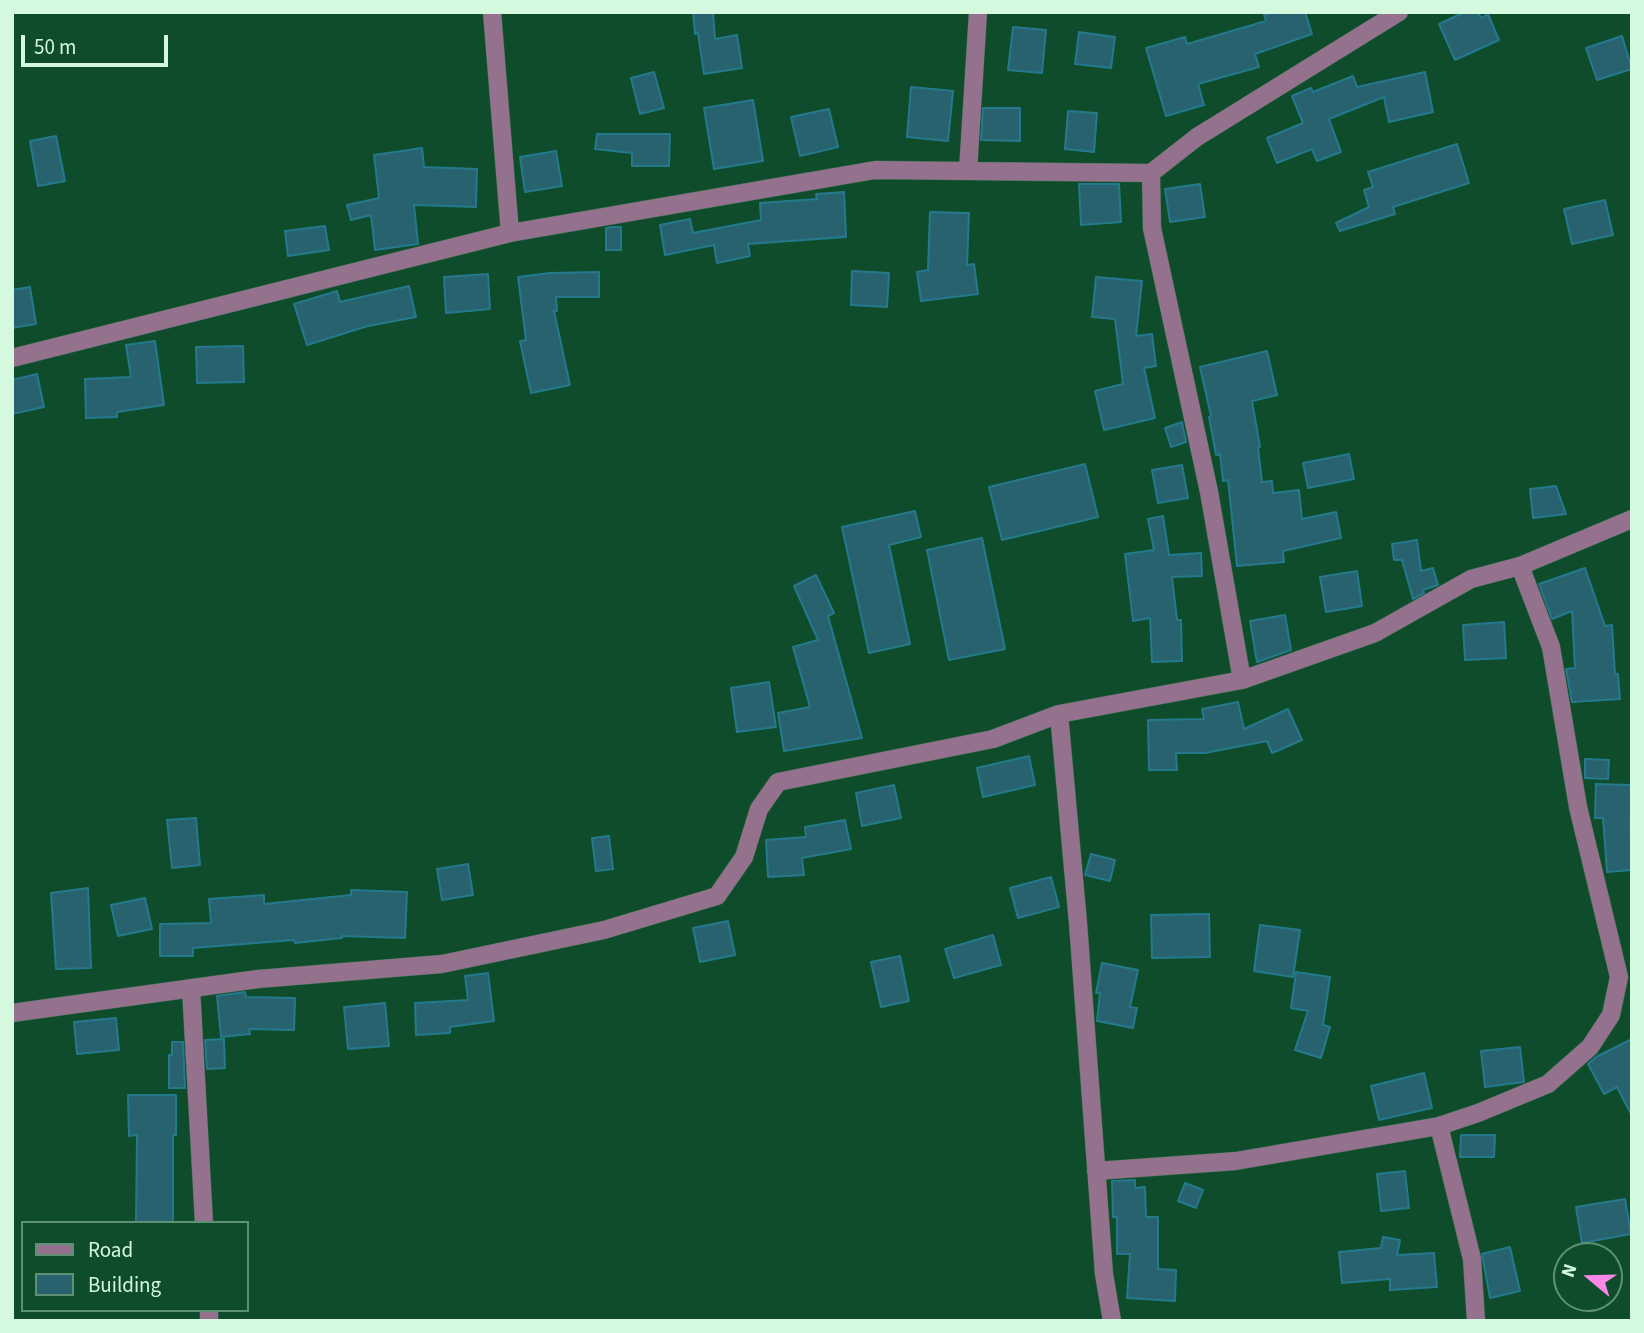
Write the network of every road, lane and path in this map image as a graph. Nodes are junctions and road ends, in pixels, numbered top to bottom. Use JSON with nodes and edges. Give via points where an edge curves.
{"nodes":[{"id":1,"x":492,"y":12,"type":"edge"},
{"id":2,"x":978,"y":12,"type":"edge"},
{"id":3,"x":1399,"y":12,"type":"edge"},
{"id":4,"x":968,"y":171,"type":"junction"},
{"id":5,"x":1151,"y":173,"type":"junction"},
{"id":6,"x":510,"y":233,"type":"junction"},
{"id":7,"x":12,"y":358,"type":"edge"},
{"id":8,"x":1632,"y":519,"type":"edge"},
{"id":9,"x":1520,"y":566,"type":"junction"},
{"id":10,"x":1242,"y":680,"type":"junction"},
{"id":11,"x":1059,"y":714,"type":"junction"},
{"id":12,"x":191,"y":988,"type":"junction"},
{"id":13,"x":12,"y":1013,"type":"edge"},
{"id":14,"x":1439,"y":1126,"type":"junction"},
{"id":15,"x":1096,"y":1171,"type":"junction"},
{"id":16,"x":204,"y":1221,"type":"edge"},
{"id":17,"x":1112,"y":1321,"type":"edge"},
{"id":18,"x":1475,"y":1321,"type":"edge"}],
"edges":[{"from":1,"to":6,"type":"street"},
{"from":2,"to":4,"type":"street"},
{"from":3,"to":5,"type":"street","via":[[1197,137]]},
{"from":4,"to":5,"type":"street"},
{"from":4,"to":6,"type":"street","via":[[875,170]]},
{"from":5,"to":10,"type":"street","via":[[1152,228],[1209,492]]},
{"from":6,"to":7,"type":"street"},
{"from":8,"to":9,"type":"street"},
{"from":9,"to":10,"type":"street","via":[[1471,579],[1375,633]]},
{"from":9,"to":14,"type":"street","via":[[1551,647],[1578,807],[1619,976],[1611,1015],[1590,1047],[1548,1084]]},
{"from":10,"to":11,"type":"street"},
{"from":11,"to":12,"type":"street","via":[[993,739],[778,782],[759,809],[744,857],[717,896],[604,930],[442,964]]},
{"from":11,"to":15,"type":"street"},
{"from":12,"to":13,"type":"street"},
{"from":12,"to":16,"type":"street"},
{"from":14,"to":15,"type":"street","via":[[1236,1161]]},
{"from":14,"to":18,"type":"street","via":[[1472,1259]]},
{"from":15,"to":17,"type":"street"}]}
